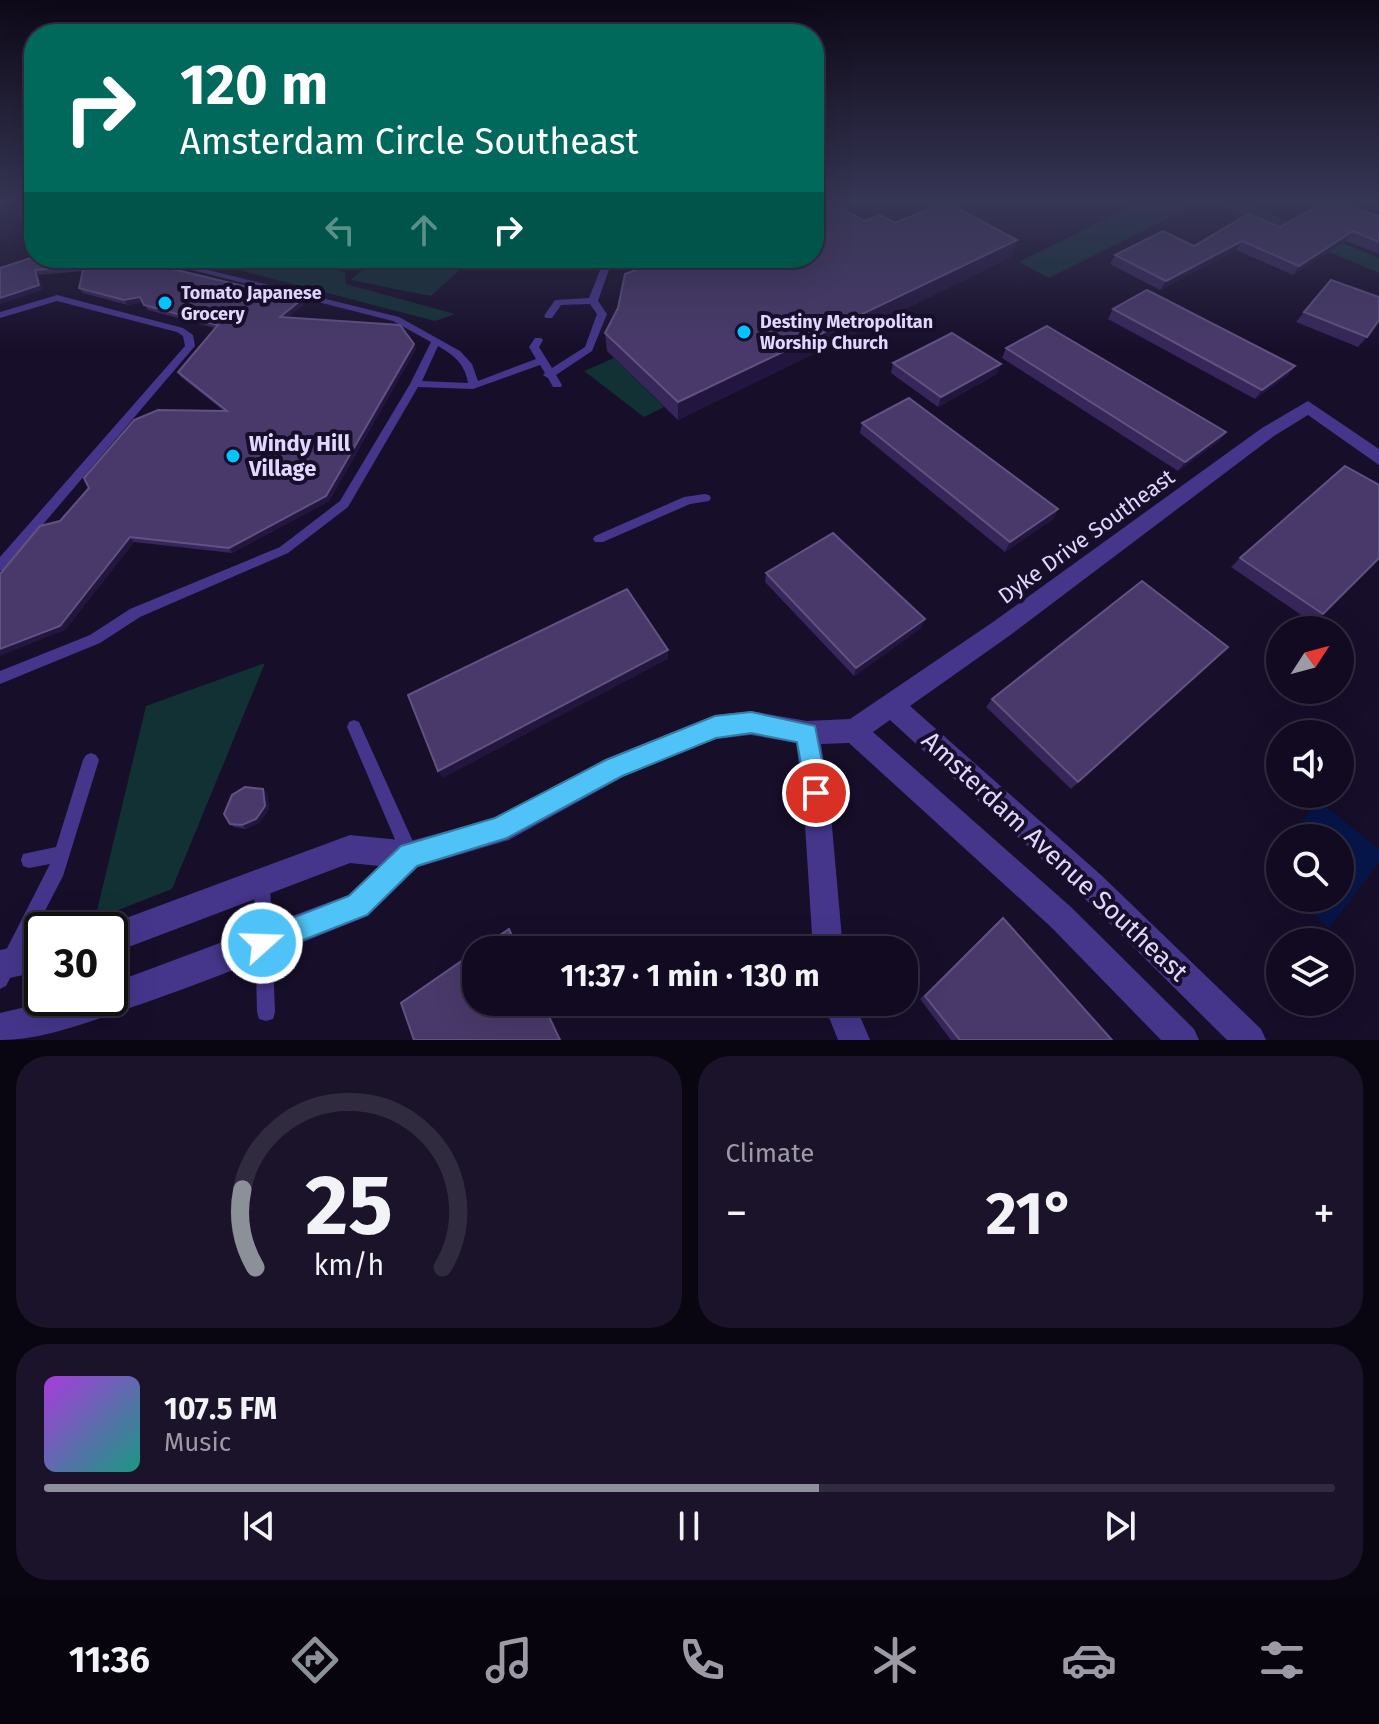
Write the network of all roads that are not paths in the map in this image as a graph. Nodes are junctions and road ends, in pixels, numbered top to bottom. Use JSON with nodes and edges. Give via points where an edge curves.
{"nodes":[{"id":1,"x":189,"y":268,"type":"edge"},
{"id":2,"x":605,"y":268,"type":"edge"},
{"id":3,"x":593,"y":301,"type":"junction"},
{"id":4,"x":0,"y":315,"type":"edge"},
{"id":5,"x":549,"y":316,"type":"dead end"},
{"id":6,"x":538,"y":340,"type":"dead end"},
{"id":7,"x":436,"y":341,"type":"junction"},
{"id":8,"x":541,"y":361,"type":"junction"},
{"id":9,"x":548,"y":375,"type":"junction"},
{"id":10,"x":415,"y":384,"type":"junction"},
{"id":11,"x":557,"y":385,"type":"dead end"},
{"id":12,"x":473,"y":386,"type":"junction"},
{"id":13,"x":1379,"y":458,"type":"edge"},
{"id":14,"x":705,"y":498,"type":"dead end"},
{"id":15,"x":599,"y":539,"type":"dead end"},
{"id":16,"x":0,"y":566,"type":"edge"},
{"id":17,"x":0,"y":678,"type":"edge"},
{"id":18,"x":892,"y":706,"type":"junction"},
{"id":19,"x":354,"y":727,"type":"dead end"},
{"id":20,"x":854,"y":731,"type":"junction"},
{"id":21,"x":807,"y":733,"type":"junction"},
{"id":22,"x":91,"y":760,"type":"dead end"},
{"id":23,"x":62,"y":854,"type":"junction"},
{"id":24,"x":410,"y":855,"type":"junction"},
{"id":25,"x":29,"y":860,"type":"dead end"},
{"id":26,"x":262,"y":885,"type":"junction"},
{"id":27,"x":128,"y":933,"type":"edge"},
{"id":28,"x":827,"y":936,"type":"edge"},
{"id":29,"x":262,"y":943,"type":"junction"},
{"id":30,"x":24,"y":962,"type":"edge"},
{"id":31,"x":2,"y":970,"type":"edge"},
{"id":32,"x":266,"y":1012,"type":"dead end"},
{"id":33,"x":844,"y":1016,"type":"edge"},
{"id":34,"x":0,"y":1029,"type":"edge"},
{"id":35,"x":854,"y":1040,"type":"edge"},
{"id":36,"x":1183,"y":1040,"type":"edge"},
{"id":37,"x":1250,"y":1040,"type":"edge"}],
"edges":[{"from":1,"to":7,"type":"lane","via":[[396,319]]},
{"from":2,"to":3,"type":"lane"},
{"from":3,"to":5,"type":"lane","via":[[558,302]]},
{"from":3,"to":9,"type":"lane","via":[[602,314],[589,349]]},
{"from":4,"to":16,"type":"lane","via":[[57,298],[180,330],[188,335],[190,346]]},
{"from":6,"to":8,"type":"lane","via":[[534,347]]},
{"from":7,"to":10,"type":"lane"},
{"from":7,"to":12,"type":"lane","via":[[465,361],[473,372]]},
{"from":8,"to":9,"type":"lane"},
{"from":8,"to":12,"type":"lane"},
{"from":9,"to":11,"type":"lane"},
{"from":10,"to":12,"type":"lane"},
{"from":10,"to":17,"type":"lane","via":[[344,504],[284,550]]},
{"from":13,"to":18,"type":"street","name":"Dyke Drive Southeast","via":[[1308,407]]},
{"from":14,"to":15,"type":"lane","via":[[688,500]]},
{"from":18,"to":20,"type":"street"},
{"from":18,"to":37,"type":"street","name":"Amsterdam Avenue Southeast","via":[[1091,885]]},
{"from":19,"to":24,"type":"lane"},
{"from":20,"to":21,"type":"street"},
{"from":20,"to":36,"type":"street","name":"Amsterdam Avenue Southeast","via":[[1061,917]]},
{"from":21,"to":24,"type":"street","via":[[751,723],[715,727],[614,768],[499,830]]},
{"from":21,"to":28,"type":"street"},
{"from":22,"to":23,"type":"lane"},
{"from":23,"to":25,"type":"lane"},
{"from":23,"to":31,"type":"lane"},
{"from":24,"to":26,"type":"street","via":[[350,849]]},
{"from":24,"to":29,"type":"street","via":[[358,906]]},
{"from":26,"to":27,"type":"street"},
{"from":26,"to":29,"type":"lane"},
{"from":29,"to":32,"type":"lane"},
{"from":29,"to":34,"type":"street","via":[[89,1006]]},
{"from":30,"to":31,"type":"street"},
{"from":33,"to":35,"type":"street"}]}
